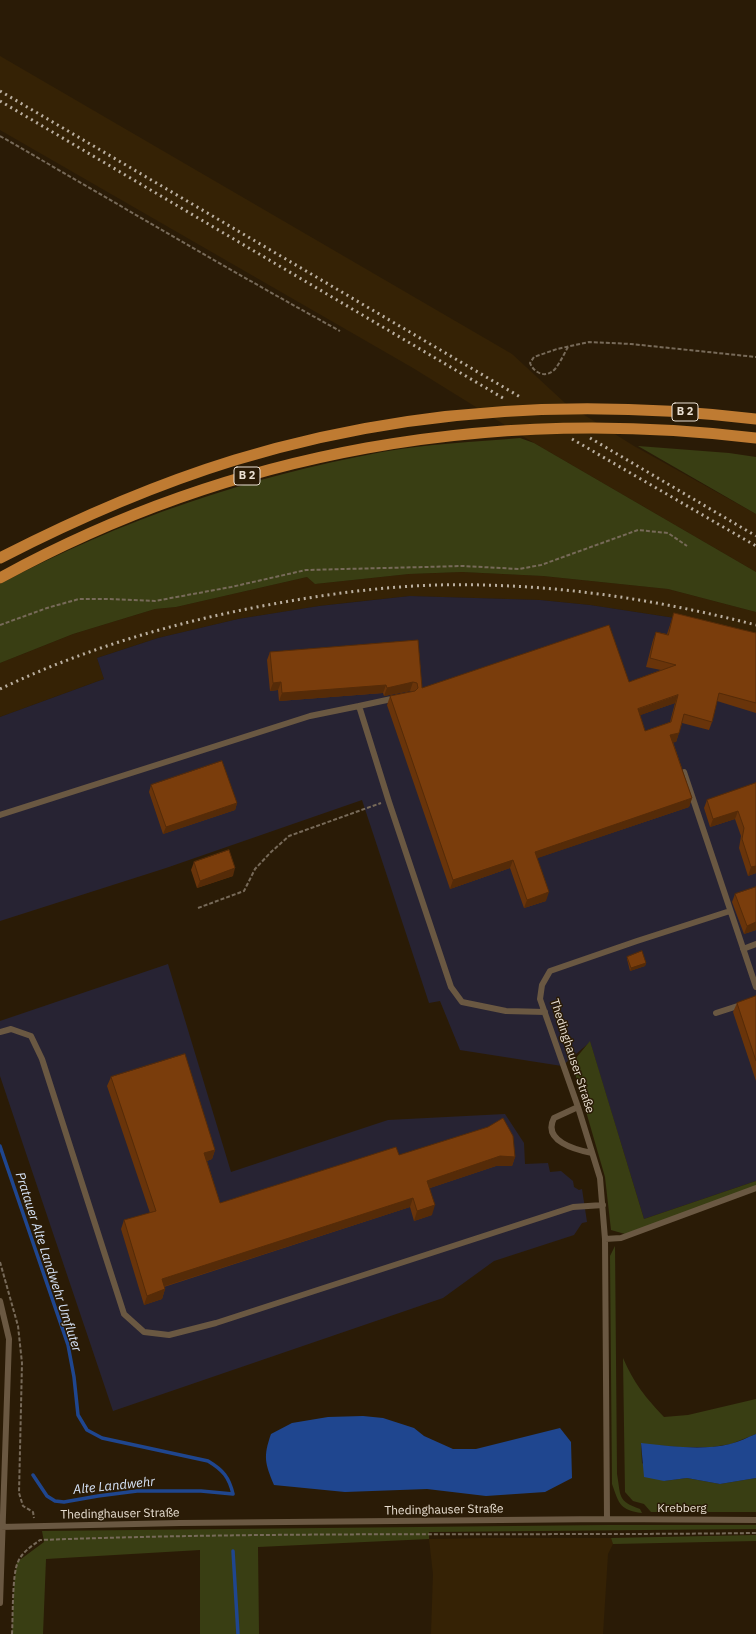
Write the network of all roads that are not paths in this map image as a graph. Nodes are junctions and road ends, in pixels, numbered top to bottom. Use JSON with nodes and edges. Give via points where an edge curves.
{"nodes":[{"id":1,"x":756,"y":419,"type":"edge"},
{"id":2,"x":756,"y":438,"type":"edge"},
{"id":3,"x":0,"y":558,"type":"edge"},
{"id":4,"x":0,"y":578,"type":"edge"},
{"id":5,"x":404,"y":697,"type":"edge"},
{"id":6,"x":359,"y":706,"type":"junction"},
{"id":7,"x":684,"y":772,"type":"edge"},
{"id":8,"x":0,"y":815,"type":"edge"},
{"id":9,"x":730,"y":912,"type":"junction"},
{"id":10,"x":756,"y":944,"type":"edge"},
{"id":11,"x":743,"y":948,"type":"junction"},
{"id":12,"x":756,"y":987,"type":"edge"},
{"id":13,"x":756,"y":1000,"type":"edge"},
{"id":14,"x":545,"y":1012,"type":"junction"},
{"id":15,"x":716,"y":1013,"type":"dead end"},
{"id":16,"x":0,"y":1032,"type":"edge"},
{"id":17,"x":578,"y":1107,"type":"junction"},
{"id":18,"x":592,"y":1153,"type":"junction"},
{"id":19,"x":756,"y":1188,"type":"edge"},
{"id":20,"x":603,"y":1204,"type":"junction"},
{"id":21,"x":604,"y":1239,"type":"junction"},
{"id":22,"x":0,"y":1301,"type":"edge"},
{"id":23,"x":608,"y":1519,"type":"junction"},
{"id":24,"x":756,"y":1520,"type":"edge"},
{"id":25,"x":1,"y":1527,"type":"edge"},
{"id":26,"x":0,"y":1603,"type":"edge"}],
"edges":[{"from":1,"to":3,"type":"main road","number":"B 2","via":[[646,409],[569,408],[482,412],[426,418],[366,429],[299,442],[168,482],[64,526]]},
{"from":2,"to":4,"type":"main road","number":"B 2","via":[[694,431],[579,426],[472,432],[312,458],[242,478],[126,518]]},
{"from":5,"to":6,"type":"lane"},
{"from":6,"to":8,"type":"lane","via":[[310,716]]},
{"from":6,"to":14,"type":"lane","via":[[451,987],[462,1002],[506,1011]]},
{"from":7,"to":9,"type":"lane"},
{"from":9,"to":11,"type":"lane"},
{"from":9,"to":14,"type":"lane","name":"Thedinghauser Straße","via":[[550,971],[542,985],[540,999]]},
{"from":10,"to":11,"type":"lane"},
{"from":11,"to":12,"type":"lane"},
{"from":13,"to":15,"type":"lane"},
{"from":14,"to":17,"type":"lane","name":"Thedinghauser Straße"},
{"from":16,"to":20,"type":"lane","via":[[11,1029],[31,1036],[42,1059],[124,1314],[144,1332],[169,1335],[216,1323],[573,1207]]},
{"from":17,"to":18,"type":"lane","name":"Thedinghauser Straße"},
{"from":17,"to":18,"type":"lane","via":[[554,1118],[552,1132],[567,1146]]},
{"from":18,"to":20,"type":"lane","name":"Thedinghauser Straße","via":[[600,1178]]},
{"from":19,"to":21,"type":"lane","via":[[621,1238]]},
{"from":20,"to":21,"type":"lane","name":"Thedinghauser Straße"},
{"from":21,"to":23,"type":"lane","name":"Thedinghauser Straße"},
{"from":22,"to":25,"type":"lane","via":[[9,1339]]},
{"from":23,"to":24,"type":"lane","name":"Krebberg"},
{"from":23,"to":25,"type":"lane","name":"Thedinghauser Straße"},
{"from":25,"to":26,"type":"lane"}]}
